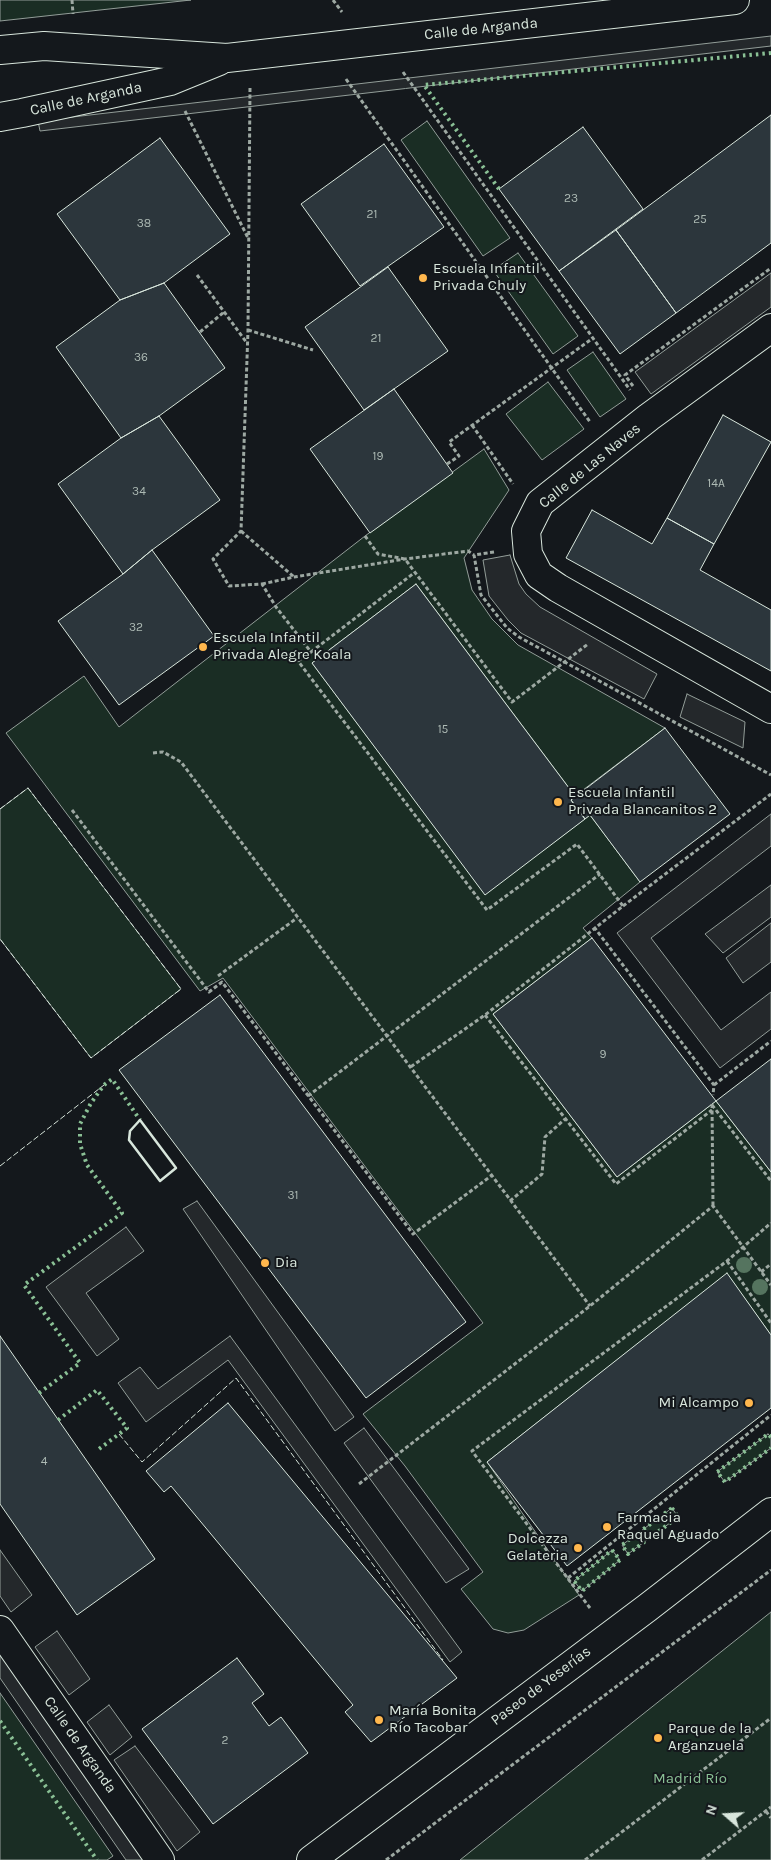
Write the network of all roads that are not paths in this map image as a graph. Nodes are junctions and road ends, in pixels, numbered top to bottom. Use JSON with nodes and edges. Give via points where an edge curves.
{"nodes":[{"id":1,"x":735,"y":0,"type":"edge"},
{"id":2,"x":0,"y":50,"type":"edge"},
{"id":3,"x":239,"y":57,"type":"junction"},
{"id":4,"x":0,"y":116,"type":"edge"},
{"id":5,"x":771,"y":328,"type":"edge"},
{"id":6,"x":771,"y":709,"type":"edge"},
{"id":7,"x":771,"y":1512,"type":"edge"},
{"id":8,"x":0,"y":1630,"type":"edge"},
{"id":9,"x":160,"y":1860,"type":"edge"},
{"id":10,"x":311,"y":1860,"type":"edge"}],
"edges":[{"from":1,"to":3,"type":"street","name":"Calle de Arganda"},
{"from":2,"to":3,"type":"street","name":"Calle de Arganda","via":[[44,46]]},
{"from":3,"to":4,"type":"street","name":"Calle de Arganda","via":[[170,81]]},
{"from":5,"to":6,"type":"street","name":"Calle de Las Naves","via":[[643,409],[609,449],[540,503],[526,531],[528,554],[539,575]]},
{"from":7,"to":10,"type":"street","name":"Paseo de Yeserías"},
{"from":8,"to":9,"type":"street","name":"Calle de Arganda"}]}
